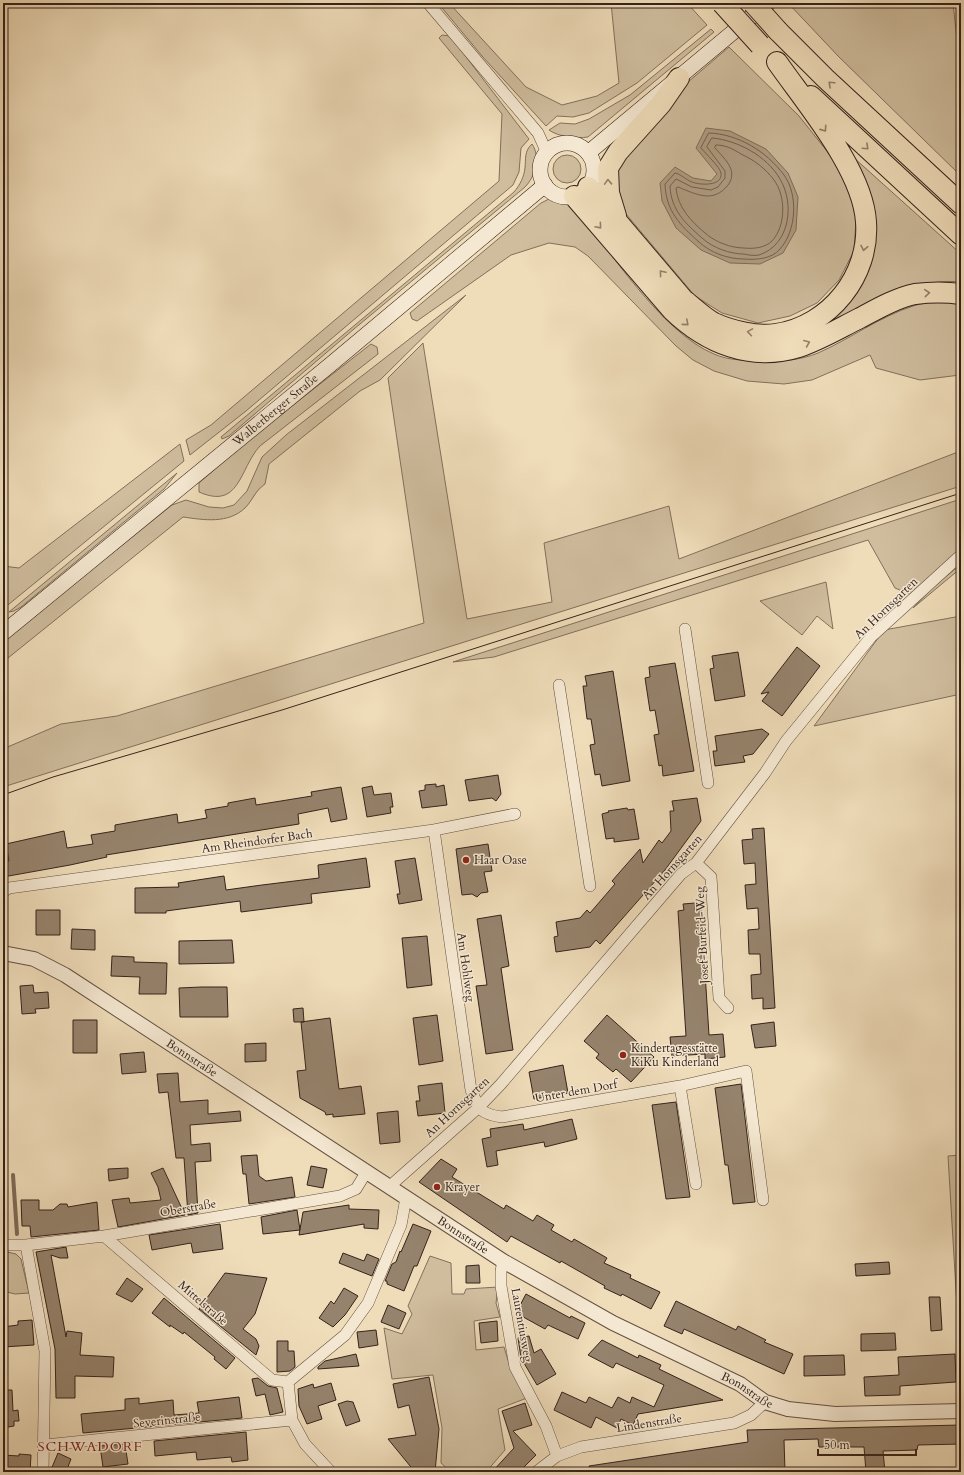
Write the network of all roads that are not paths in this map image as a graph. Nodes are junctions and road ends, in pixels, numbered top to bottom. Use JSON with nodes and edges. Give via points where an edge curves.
{"nodes":[{"id":1,"x":428,"y":3,"type":"edge"},
{"id":2,"x":722,"y":3,"type":"edge"},
{"id":3,"x":752,"y":3,"type":"edge"},
{"id":4,"x":768,"y":3,"type":"edge"},
{"id":5,"x":777,"y":62,"type":"junction"},
{"id":6,"x":679,"y":78,"type":"junction"},
{"id":7,"x":547,"y":153,"type":"junction"},
{"id":8,"x":588,"y":153,"type":"junction"},
{"id":9,"x":545,"y":185,"type":"junction"},
{"id":10,"x":581,"y":192,"type":"junction"},
{"id":11,"x":961,"y":204,"type":"edge"},
{"id":12,"x":617,"y":219,"type":"junction"},
{"id":13,"x":961,"y":235,"type":"edge"},
{"id":14,"x":961,"y":294,"type":"edge"},
{"id":15,"x":961,"y":555,"type":"edge"},
{"id":16,"x":685,"y":629,"type":"dead end"},
{"id":17,"x":3,"y":633,"type":"edge"},
{"id":18,"x":559,"y":685,"type":"dead end"},
{"id":19,"x":708,"y":783,"type":"dead end"},
{"id":20,"x":515,"y":814,"type":"dead end"},
{"id":21,"x":434,"y":830,"type":"junction"},
{"id":22,"x":696,"y":863,"type":"junction"},
{"id":23,"x":590,"y":886,"type":"dead end"},
{"id":24,"x":3,"y":892,"type":"edge"},
{"id":25,"x":3,"y":953,"type":"edge"},
{"id":26,"x":728,"y":1008,"type":"dead end"},
{"id":27,"x":680,"y":1086,"type":"junction"},
{"id":28,"x":478,"y":1108,"type":"junction"},
{"id":29,"x":367,"y":1171,"type":"junction"},
{"id":30,"x":696,"y":1184,"type":"dead end"},
{"id":31,"x":390,"y":1186,"type":"junction"},
{"id":32,"x":406,"y":1198,"type":"junction"},
{"id":33,"x":763,"y":1200,"type":"dead end"},
{"id":34,"x":104,"y":1236,"type":"junction"},
{"id":35,"x":3,"y":1245,"type":"edge"},
{"id":36,"x":26,"y":1245,"type":"junction"},
{"id":37,"x":503,"y":1261,"type":"junction"},
{"id":38,"x":288,"y":1382,"type":"junction"},
{"id":39,"x":765,"y":1402,"type":"junction"},
{"id":40,"x":961,"y":1411,"type":"edge"},
{"id":41,"x":292,"y":1420,"type":"junction"},
{"id":42,"x":45,"y":1445,"type":"junction"},
{"id":43,"x":558,"y":1456,"type":"junction"},
{"id":44,"x":43,"y":1472,"type":"edge"},
{"id":45,"x":331,"y":1472,"type":"edge"},
{"id":46,"x":536,"y":1472,"type":"edge"}],
"edges":[{"from":1,"to":7,"type":"street","via":[[538,133]]},
{"from":2,"to":5,"type":"highway","bridge":true},
{"from":11,"to":3,"type":"highway","one_way":true,"bridge":true,"via":[[825,78]]},
{"from":4,"to":6,"type":"main road"},
{"from":5,"to":12,"type":"highway","one_way":true,"via":[[832,140],[861,192],[866,221],[866,245],[860,267],[849,288],[833,306],[814,320],[776,334],[735,330],[714,322],[684,299]]},
{"from":5,"to":13,"type":"highway","one_way":true},
{"from":6,"to":8,"type":"main road"},
{"from":12,"to":6,"type":"highway","one_way":true,"via":[[609,193],[608,168],[618,152],[661,104]]},
{"from":7,"to":8,"type":"main road","via":[[561,144],[570,143],[580,146]]},
{"from":7,"to":9,"type":"main road","via":[[540,169]]},
{"from":8,"to":10,"type":"main road","via":[[593,162],[594,173]]},
{"from":9,"to":10,"type":"main road","via":[[561,196]]},
{"from":9,"to":17,"type":"main road","name":"Walberberger Straße"},
{"from":10,"to":12,"type":"highway"},
{"from":10,"to":14,"type":"highway","one_way":true,"via":[[672,310],[688,326],[708,338],[731,347],[754,352],[778,352],[800,346],[887,304],[914,294]]},
{"from":15,"to":22,"type":"street","name":"An Hornsgarten","via":[[871,637],[786,741],[765,773]]},
{"from":16,"to":19,"type":"street"},
{"from":18,"to":23,"type":"street"},
{"from":20,"to":21,"type":"street","name":"Am Rheindorfer Bach"},
{"from":21,"to":24,"type":"street","name":"Am Rheindorfer Bach","via":[[9,888]]},
{"from":21,"to":28,"type":"street","name":"Am Hohlweg","via":[[471,1090]]},
{"from":22,"to":26,"type":"street","name":"Josef-Burfeid-Weg","via":[[711,877],[718,998]]},
{"from":22,"to":28,"type":"street","name":"An Hornsgarten","via":[[682,874]]},
{"from":25,"to":29,"type":"street","name":"Bonnstraße","via":[[34,959],[65,975]]},
{"from":27,"to":28,"type":"street","name":"Unter dem Dorf","via":[[502,1117],[488,1115]]},
{"from":27,"to":30,"type":"street"},
{"from":27,"to":33,"type":"street","name":"Unter dem Dorf","via":[[746,1071]]},
{"from":28,"to":31,"type":"street","name":"An Hornsgarten"},
{"from":29,"to":31,"type":"street","name":"Bonnstraße"},
{"from":29,"to":34,"type":"street","name":"Oberstraße","via":[[356,1189],[340,1196]]},
{"from":31,"to":32,"type":"street","name":"Bonnstraße"},
{"from":32,"to":37,"type":"street","name":"Bonnstraße"},
{"from":32,"to":38,"type":"street","via":[[401,1225],[368,1304],[345,1335]]},
{"from":34,"to":36,"type":"street","name":"Oberstraße"},
{"from":34,"to":38,"type":"street","name":"Mittelstraße","via":[[272,1380]]},
{"from":35,"to":36,"type":"street","name":"Oberstraße"},
{"from":36,"to":42,"type":"street","via":[[46,1352]]},
{"from":37,"to":39,"type":"street","name":"Bonnstraße","via":[[613,1323],[740,1384]]},
{"from":37,"to":43,"type":"street","name":"Laurentiusweg","via":[[501,1286],[515,1367],[546,1426]]},
{"from":38,"to":41,"type":"street"},
{"from":39,"to":40,"type":"street","name":"Bonnstraße","via":[[788,1409],[835,1414]]},
{"from":39,"to":43,"type":"street","name":"Lindenstraße","via":[[751,1415],[734,1424],[581,1447]]},
{"from":41,"to":42,"type":"street","name":"Severinstraße"},
{"from":41,"to":45,"type":"street","via":[[305,1444]]},
{"from":42,"to":44,"type":"street"},
{"from":43,"to":46,"type":"street","name":"Lindenstraße"}]}
